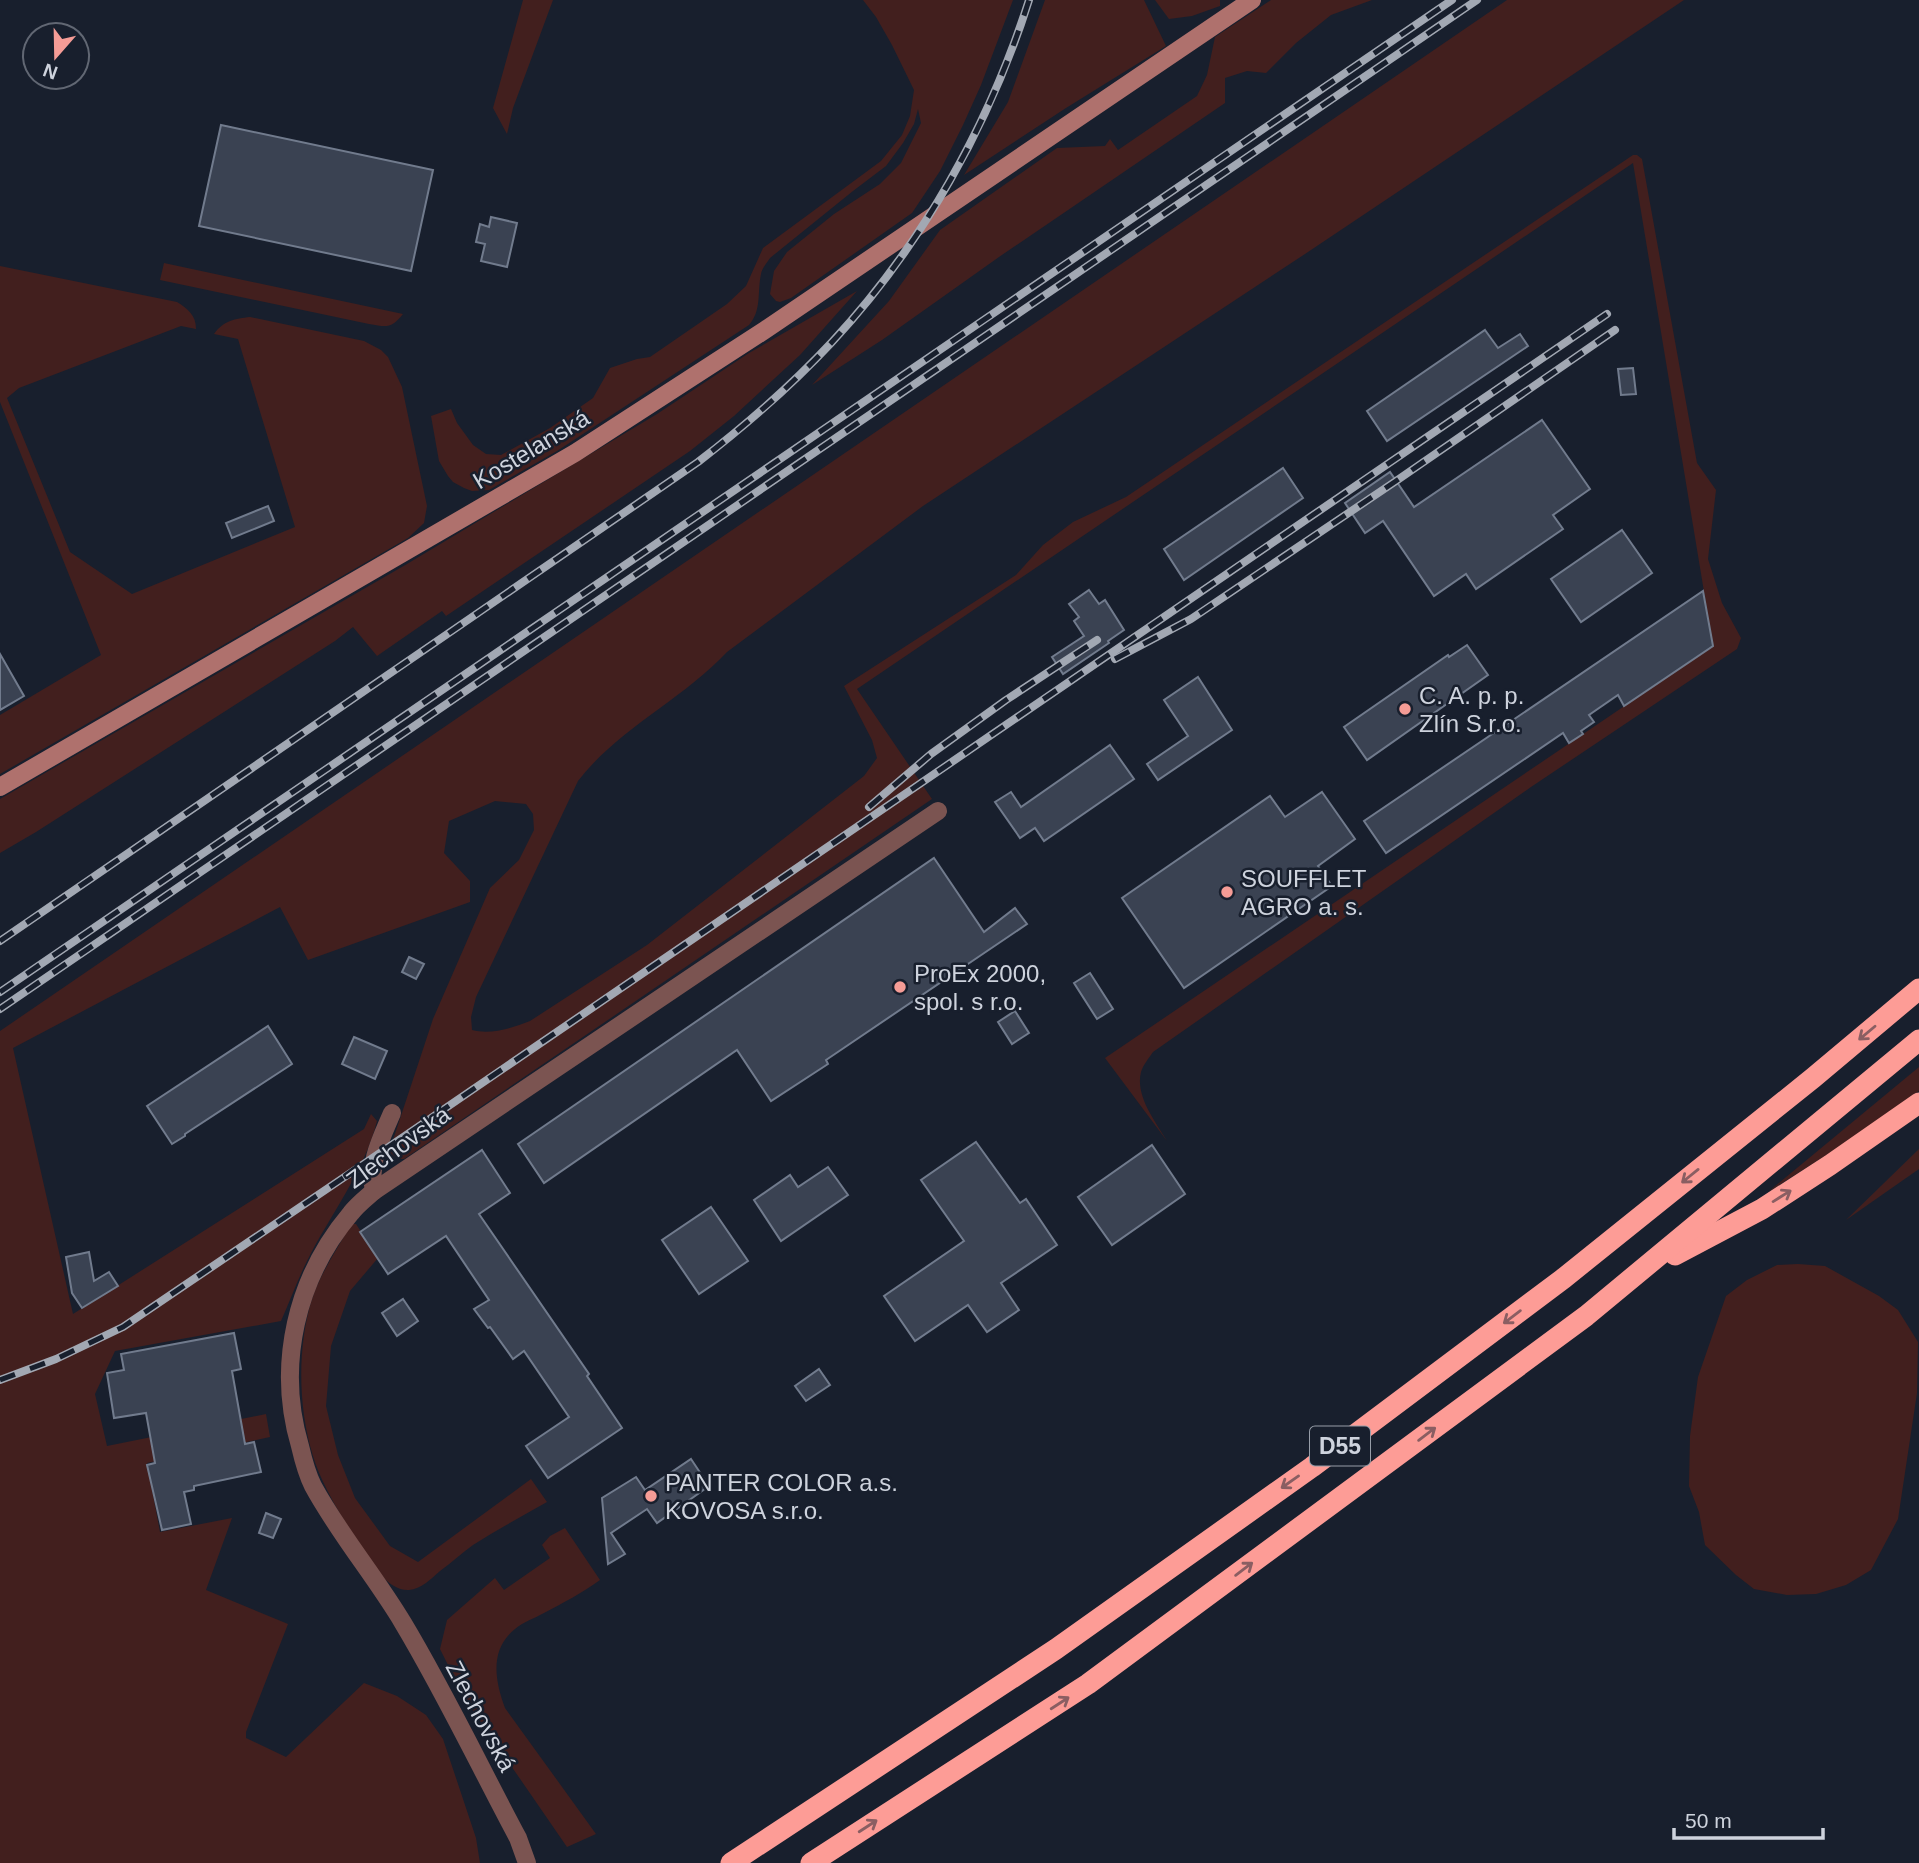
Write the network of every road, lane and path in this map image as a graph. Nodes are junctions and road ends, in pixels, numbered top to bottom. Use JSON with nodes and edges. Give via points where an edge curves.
{"nodes":[{"id":1,"x":1252,"y":0,"type":"edge"},
{"id":2,"x":0,"y":788,"type":"edge"},
{"id":3,"x":938,"y":811,"type":"dead end"},
{"id":4,"x":1919,"y":989,"type":"edge"},
{"id":5,"x":1919,"y":1040,"type":"edge"},
{"id":6,"x":1919,"y":1103,"type":"edge"},
{"id":7,"x":392,"y":1113,"type":"dead end"},
{"id":8,"x":374,"y":1191,"type":"junction"},
{"id":9,"x":1636,"y":1276,"type":"junction"},
{"id":10,"x":527,"y":1863,"type":"edge"},
{"id":11,"x":731,"y":1863,"type":"edge"},
{"id":12,"x":811,"y":1863,"type":"edge"}],
"edges":[{"from":1,"to":2,"type":"main road","name":"Kostelanská","via":[[575,453]]},
{"from":3,"to":8,"type":"street","name":"Zlechovská"},
{"from":4,"to":11,"type":"highway","number":"D55","one_way":true,"via":[[1563,1278],[1312,1467],[1056,1649]]},
{"from":5,"to":9,"type":"highway","number":"D55"},
{"from":9,"to":6,"type":"highway","one_way":true,"via":[[1762,1209]]},
{"from":7,"to":8,"type":"street","via":[[374,1157]]},
{"from":8,"to":10,"type":"street","name":"Zlechovská","via":[[351,1212],[327,1247],[299,1306],[289,1389],[295,1429],[312,1484],[403,1623]]},
{"from":12,"to":9,"type":"highway","number":"D55","one_way":true,"via":[[1088,1684]]}]}
